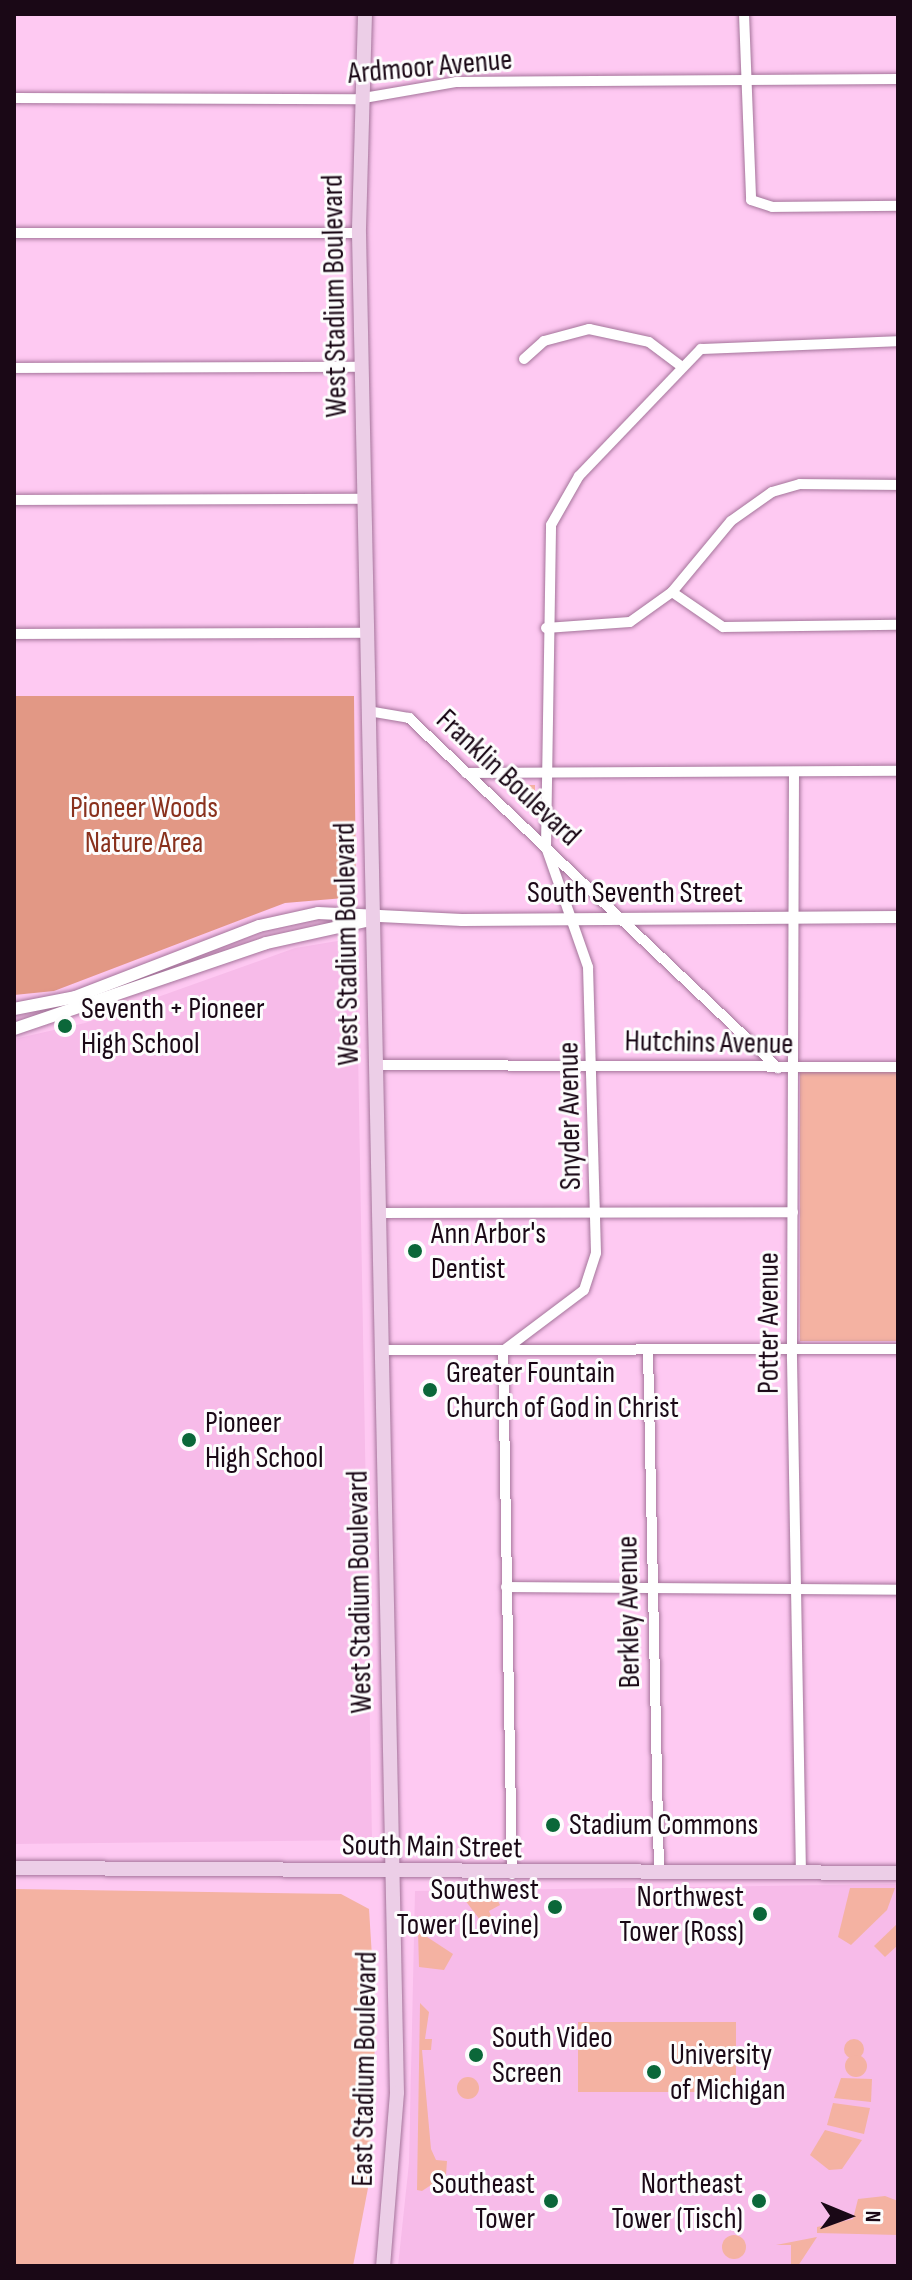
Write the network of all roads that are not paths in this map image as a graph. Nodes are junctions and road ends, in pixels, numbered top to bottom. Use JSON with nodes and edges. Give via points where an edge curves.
{"nodes":[{"id":1,"x":365,"y":14,"type":"edge"},
{"id":2,"x":744,"y":14,"type":"edge"},
{"id":3,"x":745,"y":79,"type":"junction"},
{"id":4,"x":898,"y":79,"type":"edge"},
{"id":5,"x":14,"y":98,"type":"edge"},
{"id":6,"x":358,"y":99,"type":"junction"},
{"id":7,"x":898,"y":206,"type":"edge"},
{"id":8,"x":14,"y":233,"type":"edge"},
{"id":9,"x":359,"y":233,"type":"junction"},
{"id":10,"x":898,"y":341,"type":"edge"},
{"id":11,"x":524,"y":359,"type":"dead end"},
{"id":12,"x":679,"y":365,"type":"junction"},
{"id":13,"x":362,"y":367,"type":"junction"},
{"id":14,"x":14,"y":368,"type":"edge"},
{"id":15,"x":898,"y":485,"type":"edge"},
{"id":16,"x":365,"y":499,"type":"junction"},
{"id":17,"x":14,"y":500,"type":"edge"},
{"id":18,"x":672,"y":592,"type":"junction"},
{"id":19,"x":898,"y":625,"type":"edge"},
{"id":20,"x":546,"y":628,"type":"junction"},
{"id":21,"x":368,"y":633,"type":"junction"},
{"id":22,"x":14,"y":634,"type":"edge"},
{"id":23,"x":368,"y":711,"type":"junction"},
{"id":24,"x":547,"y":770,"type":"junction"},
{"id":25,"x":898,"y":771,"type":"edge"},
{"id":26,"x":794,"y":772,"type":"junction"},
{"id":27,"x":466,"y":773,"type":"junction"},
{"id":28,"x":546,"y":847,"type":"junction"},
{"id":29,"x":898,"y":917,"type":"edge"},
{"id":30,"x":794,"y":918,"type":"junction"},
{"id":31,"x":373,"y":919,"type":"junction"},
{"id":32,"x":574,"y":919,"type":"junction"},
{"id":33,"x":624,"y":919,"type":"junction"},
{"id":34,"x":14,"y":1009,"type":"edge"},
{"id":35,"x":14,"y":1029,"type":"edge"},
{"id":36,"x":375,"y":1065,"type":"junction"},
{"id":37,"x":594,"y":1066,"type":"junction"},
{"id":38,"x":898,"y":1067,"type":"edge"},
{"id":39,"x":778,"y":1068,"type":"junction"},
{"id":40,"x":794,"y":1068,"type":"junction"},
{"id":41,"x":793,"y":1212,"type":"junction"},
{"id":42,"x":379,"y":1213,"type":"junction"},
{"id":43,"x":596,"y":1213,"type":"junction"},
{"id":44,"x":898,"y":1349,"type":"edge"},
{"id":45,"x":381,"y":1350,"type":"junction"},
{"id":46,"x":648,"y":1350,"type":"junction"},
{"id":47,"x":792,"y":1350,"type":"junction"},
{"id":48,"x":503,"y":1351,"type":"junction"},
{"id":49,"x":506,"y":1587,"type":"junction"},
{"id":50,"x":652,"y":1588,"type":"junction"},
{"id":51,"x":796,"y":1589,"type":"junction"},
{"id":52,"x":898,"y":1590,"type":"edge"},
{"id":53,"x":14,"y":1868,"type":"edge"},
{"id":54,"x":659,"y":1872,"type":"junction"},
{"id":55,"x":391,"y":1873,"type":"junction"},
{"id":56,"x":801,"y":1873,"type":"junction"},
{"id":57,"x":898,"y":1873,"type":"edge"},
{"id":58,"x":512,"y":1874,"type":"junction"},
{"id":59,"x":383,"y":2266,"type":"edge"}],
"edges":[{"from":1,"to":6,"type":"main road","name":"West Stadium Boulevard"},
{"from":2,"to":3,"type":"street"},
{"from":3,"to":4,"type":"street","name":"Ardmoor Avenue"},
{"from":3,"to":6,"type":"street","name":"Ardmoor Avenue","via":[[456,82]]},
{"from":3,"to":7,"type":"street","via":[[748,193],[772,207]]},
{"from":5,"to":6,"type":"street","name":"Ardmoor Avenue"},
{"from":6,"to":9,"type":"main road","name":"West Stadium Boulevard"},
{"from":8,"to":9,"type":"street"},
{"from":9,"to":13,"type":"main road","name":"West Stadium Boulevard"},
{"from":10,"to":12,"type":"street","via":[[720,343]]},
{"from":11,"to":12,"type":"street","via":[[544,341],[589,329],[649,342]]},
{"from":12,"to":20,"type":"street","name":"Snyder Avenue","via":[[559,503],[548,544]]},
{"from":13,"to":14,"type":"street"},
{"from":13,"to":16,"type":"main road","name":"West Stadium Boulevard"},
{"from":15,"to":18,"type":"street","via":[[800,484],[772,492],[731,521]]},
{"from":16,"to":17,"type":"street"},
{"from":16,"to":21,"type":"main road","name":"West Stadium Boulevard"},
{"from":18,"to":19,"type":"street","via":[[723,627]]},
{"from":18,"to":20,"type":"street","via":[[630,622]]},
{"from":20,"to":24,"type":"street","name":"Snyder Avenue"},
{"from":21,"to":22,"type":"street"},
{"from":21,"to":23,"type":"main road","name":"West Stadium Boulevard"},
{"from":23,"to":27,"type":"street","name":"Franklin Boulevard","via":[[409,718]]},
{"from":23,"to":31,"type":"main road","name":"West Stadium Boulevard"},
{"from":24,"to":26,"type":"street"},
{"from":24,"to":27,"type":"street"},
{"from":24,"to":28,"type":"street","name":"Snyder Avenue"},
{"from":25,"to":26,"type":"street"},
{"from":26,"to":30,"type":"street","name":"Potter Avenue"},
{"from":27,"to":28,"type":"street","name":"Franklin Boulevard"},
{"from":28,"to":32,"type":"street","name":"Snyder Avenue"},
{"from":28,"to":33,"type":"street","name":"Franklin Boulevard"},
{"from":29,"to":30,"type":"street","name":"South Seventh Street"},
{"from":30,"to":33,"type":"street","name":"South Seventh Street"},
{"from":30,"to":40,"type":"street","name":"Potter Avenue"},
{"from":31,"to":32,"type":"street","name":"South Seventh Street"},
{"from":31,"to":34,"type":"street","name":"South Seventh Street","via":[[341,912],[292,916],[75,997]]},
{"from":31,"to":35,"type":"street","name":"South Seventh Street","via":[[266,943]]},
{"from":31,"to":36,"type":"main road","name":"West Stadium Boulevard"},
{"from":32,"to":33,"type":"street","name":"South Seventh Street"},
{"from":32,"to":37,"type":"street","name":"Snyder Avenue","via":[[588,967]]},
{"from":33,"to":39,"type":"street","name":"Franklin Boulevard"},
{"from":36,"to":37,"type":"street","name":"Hutchins Avenue"},
{"from":36,"to":42,"type":"main road","name":"West Stadium Boulevard"},
{"from":37,"to":39,"type":"street","name":"Hutchins Avenue"},
{"from":37,"to":43,"type":"street","name":"Snyder Avenue"},
{"from":38,"to":40,"type":"street","name":"Hutchins Avenue"},
{"from":39,"to":40,"type":"street","name":"Hutchins Avenue"},
{"from":40,"to":41,"type":"street","name":"Potter Avenue"},
{"from":41,"to":43,"type":"street"},
{"from":41,"to":47,"type":"street","name":"Potter Avenue"},
{"from":42,"to":43,"type":"street"},
{"from":42,"to":45,"type":"main road","name":"West Stadium Boulevard"},
{"from":43,"to":48,"type":"street","name":"Snyder Avenue","via":[[593,1281]]},
{"from":44,"to":47,"type":"street"},
{"from":45,"to":48,"type":"street"},
{"from":45,"to":55,"type":"main road","name":"West Stadium Boulevard"},
{"from":46,"to":47,"type":"street"},
{"from":46,"to":48,"type":"street"},
{"from":46,"to":50,"type":"street","name":"Berkley Avenue"},
{"from":47,"to":51,"type":"street","name":"Potter Avenue"},
{"from":48,"to":49,"type":"street"},
{"from":49,"to":50,"type":"street"},
{"from":49,"to":58,"type":"street"},
{"from":50,"to":51,"type":"street"},
{"from":50,"to":54,"type":"street","name":"Berkley Avenue"},
{"from":51,"to":52,"type":"street"},
{"from":51,"to":56,"type":"street","name":"Potter Avenue"},
{"from":53,"to":55,"type":"main road","name":"South Main Street"},
{"from":54,"to":56,"type":"main road","name":"South Main Street"},
{"from":54,"to":58,"type":"main road","name":"South Main Street"},
{"from":55,"to":58,"type":"main road","name":"South Main Street"},
{"from":55,"to":59,"type":"main road","name":"East Stadium Boulevard","via":[[397,2093]]},
{"from":56,"to":57,"type":"main road","name":"South Main Street"}]}
